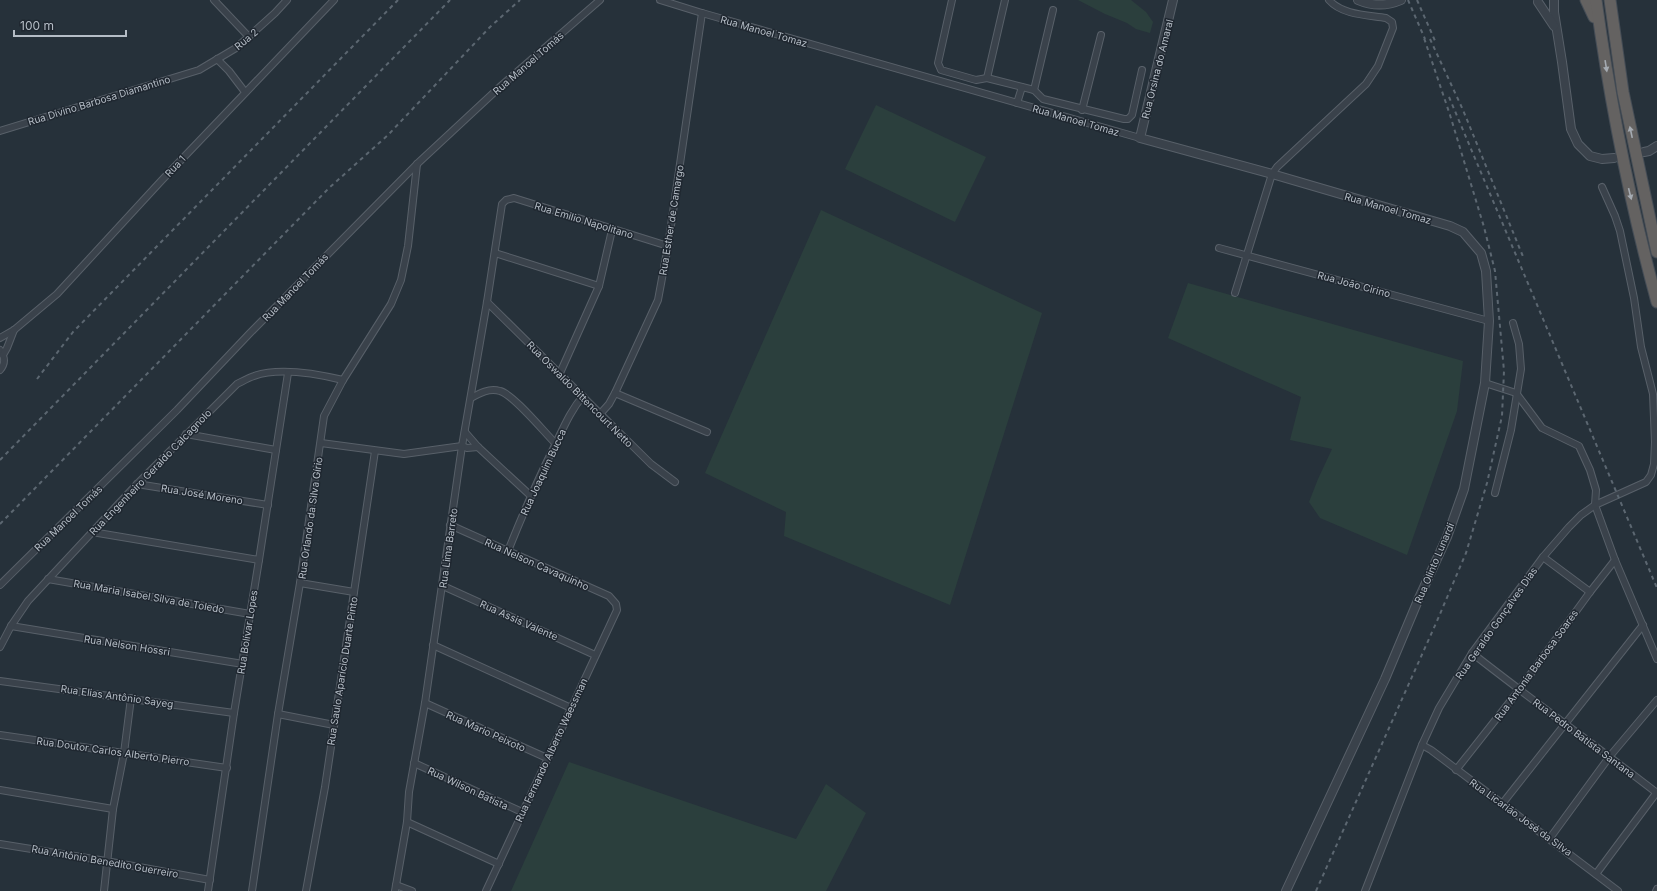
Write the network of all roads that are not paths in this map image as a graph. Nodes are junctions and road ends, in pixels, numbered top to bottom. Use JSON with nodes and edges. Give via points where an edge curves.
{"nodes":[{"id":1,"x":214,"y":0,"type":"edge"},
{"id":2,"x":287,"y":0,"type":"edge"},
{"id":3,"x":334,"y":0,"type":"edge"},
{"id":4,"x":600,"y":0,"type":"edge"},
{"id":5,"x":660,"y":0,"type":"edge"},
{"id":6,"x":952,"y":0,"type":"edge"},
{"id":7,"x":1004,"y":0,"type":"edge"},
{"id":8,"x":1173,"y":0,"type":"edge"},
{"id":9,"x":1329,"y":0,"type":"edge"},
{"id":10,"x":1358,"y":0,"type":"edge"},
{"id":11,"x":1401,"y":0,"type":"edge"},
{"id":12,"x":1553,"y":0,"type":"edge"},
{"id":13,"x":1586,"y":0,"type":"edge"},
{"id":14,"x":1596,"y":0,"type":"edge"},
{"id":15,"x":1610,"y":0,"type":"edge"},
{"id":16,"x":1615,"y":0,"type":"edge"},
{"id":17,"x":1535,"y":1,"type":"edge"},
{"id":18,"x":1053,"y":10,"type":"dead end"},
{"id":19,"x":702,"y":13,"type":"junction"},
{"id":20,"x":1612,"y":20,"type":"junction"},
{"id":21,"x":1558,"y":32,"type":"junction"},
{"id":22,"x":1101,"y":35,"type":"dead end"},
{"id":23,"x":249,"y":36,"type":"junction"},
{"id":24,"x":1601,"y":38,"type":"junction"},
{"id":25,"x":217,"y":59,"type":"junction"},
{"id":26,"x":199,"y":70,"type":"joint"},
{"id":27,"x":1142,"y":70,"type":"dead end"},
{"id":28,"x":987,"y":78,"type":"junction"},
{"id":29,"x":1022,"y":87,"type":"junction"},
{"id":30,"x":1034,"y":90,"type":"junction"},
{"id":31,"x":245,"y":92,"type":"junction"},
{"id":32,"x":1017,"y":103,"type":"junction"},
{"id":33,"x":1082,"y":110,"type":"junction"},
{"id":34,"x":0,"y":131,"type":"edge"},
{"id":35,"x":1140,"y":138,"type":"junction"},
{"id":36,"x":1657,"y":146,"type":"edge"},
{"id":37,"x":1650,"y":152,"type":"edge"},
{"id":38,"x":1614,"y":158,"type":"dead end"},
{"id":39,"x":417,"y":164,"type":"junction"},
{"id":40,"x":1272,"y":174,"type":"junction"},
{"id":41,"x":1602,"y":187,"type":"dead end"},
{"id":42,"x":502,"y":204,"type":"joint"},
{"id":43,"x":1450,"y":226,"type":"joint"},
{"id":44,"x":612,"y":230,"type":"junction"},
{"id":45,"x":668,"y":246,"type":"junction"},
{"id":46,"x":1219,"y":248,"type":"dead end"},
{"id":47,"x":1656,"y":249,"type":"edge"},
{"id":48,"x":495,"y":253,"type":"junction"},
{"id":49,"x":1247,"y":255,"type":"junction"},
{"id":50,"x":599,"y":286,"type":"junction"},
{"id":51,"x":1235,"y":293,"type":"dead end"},
{"id":52,"x":487,"y":302,"type":"junction"},
{"id":53,"x":1657,"y":302,"type":"edge"},
{"id":54,"x":1489,"y":321,"type":"junction"},
{"id":55,"x":1513,"y":323,"type":"dead end"},
{"id":56,"x":14,"y":330,"type":"junction"},
{"id":57,"x":0,"y":338,"type":"edge"},
{"id":58,"x":2,"y":352,"type":"edge"},
{"id":59,"x":0,"y":370,"type":"edge"},
{"id":60,"x":560,"y":372,"type":"junction"},
{"id":61,"x":288,"y":373,"type":"junction"},
{"id":62,"x":342,"y":380,"type":"junction"},
{"id":63,"x":1485,"y":384,"type":"junction"},
{"id":64,"x":473,"y":387,"type":"junction"},
{"id":65,"x":482,"y":392,"type":"junction"},
{"id":66,"x":615,"y":393,"type":"junction"},
{"id":67,"x":1516,"y":393,"type":"junction"},
{"id":68,"x":583,"y":396,"type":"junction"},
{"id":69,"x":471,"y":398,"type":"junction"},
{"id":70,"x":601,"y":413,"type":"junction"},
{"id":71,"x":465,"y":432,"type":"junction"},
{"id":72,"x":707,"y":432,"type":"dead end"},
{"id":73,"x":186,"y":434,"type":"junction"},
{"id":74,"x":321,"y":443,"type":"junction"},
{"id":75,"x":556,"y":444,"type":"junction"},
{"id":76,"x":462,"y":446,"type":"junction"},
{"id":77,"x":478,"y":447,"type":"junction"},
{"id":78,"x":276,"y":450,"type":"junction"},
{"id":79,"x":375,"y":451,"type":"junction"},
{"id":80,"x":675,"y":482,"type":"dead end"},
{"id":81,"x":137,"y":484,"type":"junction"},
{"id":82,"x":1495,"y":493,"type":"dead end"},
{"id":83,"x":530,"y":496,"type":"junction"},
{"id":84,"x":268,"y":504,"type":"junction"},
{"id":85,"x":1595,"y":505,"type":"junction"},
{"id":86,"x":450,"y":525,"type":"junction"},
{"id":87,"x":92,"y":532,"type":"junction"},
{"id":88,"x":508,"y":551,"type":"junction"},
{"id":89,"x":1543,"y":557,"type":"junction"},
{"id":90,"x":260,"y":560,"type":"junction"},
{"id":91,"x":1615,"y":560,"type":"junction"},
{"id":92,"x":48,"y":579,"type":"junction"},
{"id":93,"x":300,"y":583,"type":"junction"},
{"id":94,"x":0,"y":585,"type":"edge"},
{"id":95,"x":443,"y":586,"type":"junction"},
{"id":96,"x":354,"y":592,"type":"junction"},
{"id":97,"x":1590,"y":592,"type":"junction"},
{"id":98,"x":617,"y":610,"type":"joint"},
{"id":99,"x":250,"y":614,"type":"junction"},
{"id":100,"x":1642,"y":625,"type":"junction"},
{"id":101,"x":11,"y":626,"type":"junction"},
{"id":102,"x":433,"y":645,"type":"junction"},
{"id":103,"x":0,"y":648,"type":"edge"},
{"id":104,"x":1472,"y":653,"type":"junction"},
{"id":105,"x":595,"y":655,"type":"junction"},
{"id":106,"x":1657,"y":659,"type":"edge"},
{"id":107,"x":243,"y":664,"type":"junction"},
{"id":108,"x":0,"y":681,"type":"edge"},
{"id":109,"x":1519,"y":690,"type":"junction"},
{"id":110,"x":131,"y":698,"type":"junction"},
{"id":111,"x":1657,"y":700,"type":"edge"},
{"id":112,"x":425,"y":703,"type":"junction"},
{"id":113,"x":571,"y":708,"type":"junction"},
{"id":114,"x":234,"y":712,"type":"junction"},
{"id":115,"x":278,"y":714,"type":"junction"},
{"id":116,"x":1565,"y":723,"type":"junction"},
{"id":117,"x":334,"y":725,"type":"junction"},
{"id":118,"x":0,"y":735,"type":"edge"},
{"id":119,"x":1422,"y":745,"type":"junction"},
{"id":120,"x":124,"y":753,"type":"junction"},
{"id":121,"x":1610,"y":756,"type":"junction"},
{"id":122,"x":547,"y":758,"type":"junction"},
{"id":123,"x":414,"y":763,"type":"junction"},
{"id":124,"x":226,"y":768,"type":"junction"},
{"id":125,"x":1456,"y":770,"type":"junction"},
{"id":126,"x":0,"y":790,"type":"edge"},
{"id":127,"x":1657,"y":793,"type":"edge"},
{"id":128,"x":1502,"y":804,"type":"junction"},
{"id":129,"x":113,"y":809,"type":"junction"},
{"id":130,"x":522,"y":812,"type":"junction"},
{"id":131,"x":407,"y":822,"type":"junction"},
{"id":132,"x":1550,"y":838,"type":"junction"},
{"id":133,"x":0,"y":844,"type":"edge"},
{"id":134,"x":106,"y":861,"type":"junction"},
{"id":135,"x":499,"y":864,"type":"junction"},
{"id":136,"x":1596,"y":874,"type":"junction"},
{"id":137,"x":210,"y":880,"type":"junction"},
{"id":138,"x":396,"y":888,"type":"edge"},
{"id":139,"x":104,"y":891,"type":"edge"},
{"id":140,"x":208,"y":891,"type":"edge"},
{"id":141,"x":252,"y":891,"type":"edge"},
{"id":142,"x":306,"y":891,"type":"edge"},
{"id":143,"x":412,"y":891,"type":"edge"},
{"id":144,"x":486,"y":891,"type":"edge"},
{"id":145,"x":1286,"y":891,"type":"edge"},
{"id":146,"x":1365,"y":891,"type":"edge"},
{"id":147,"x":1618,"y":891,"type":"edge"}],
"edges":[{"from":1,"to":23,"type":"street"},
{"from":2,"to":23,"type":"street","name":"Rua 2"},
{"from":3,"to":31,"type":"street","name":"Rua 1"},
{"from":4,"to":39,"type":"street","name":"Rua Manoel Tomás","via":[[502,85]]},
{"from":5,"to":19,"type":"street"},
{"from":6,"to":28,"type":"street","via":[[938,66],[941,70],[976,80]]},
{"from":7,"to":28,"type":"street"},
{"from":8,"to":35,"type":"street","name":"Rua Orsina do Amaral"},
{"from":9,"to":40,"type":"street","via":[[1341,10],[1386,18],[1392,22],[1393,28],[1373,75],[1358,93]]},
{"from":10,"to":11,"type":"street","via":[[1386,4]]},
{"from":12,"to":17,"type":"street"},
{"from":12,"to":21,"type":"street"},
{"from":13,"to":24,"type":"highway"},
{"from":14,"to":24,"type":"highway"},
{"from":15,"to":20,"type":"highway"},
{"from":16,"to":20,"type":"highway"},
{"from":17,"to":21,"type":"street","via":[[1548,14]]},
{"from":18,"to":30,"type":"street"},
{"from":19,"to":32,"type":"street","name":"Rua Manoel Tomaz"},
{"from":19,"to":45,"type":"street","name":"Rua Esther de Camargo"},
{"from":47,"to":20,"type":"highway","one_way":true,"via":[[1623,92]]},
{"from":21,"to":38,"type":"street","via":[[1571,129],[1575,139],[1590,156]]},
{"from":22,"to":33,"type":"street"},
{"from":23,"to":25,"type":"street","name":"Rua 2","via":[[236,48]]},
{"from":24,"to":53,"type":"highway","one_way":true,"via":[[1628,188]]},
{"from":25,"to":26,"type":"street","name":"Rua 2"},
{"from":25,"to":31,"type":"street"},
{"from":26,"to":34,"type":"street","name":"Rua Divino Barbosa Diamantino"},
{"from":27,"to":33,"type":"street","via":[[1132,115],[1128,119]]},
{"from":28,"to":29,"type":"street"},
{"from":29,"to":30,"type":"street"},
{"from":29,"to":32,"type":"street"},
{"from":30,"to":33,"type":"street","via":[[1043,99]]},
{"from":31,"to":56,"type":"street","name":"Rua 1","via":[[57,294]]},
{"from":32,"to":35,"type":"street","name":"Rua Manoel Tomaz"},
{"from":35,"to":40,"type":"street","name":"Rua Manoel Tomaz"},
{"from":36,"to":37,"type":"street"},
{"from":39,"to":62,"type":"street","name":"Rua Orlando da Silva Gírio","via":[[408,246],[401,280],[391,304]]},
{"from":39,"to":94,"type":"street","name":"Rua Manoel Tomás","via":[[177,410]]},
{"from":40,"to":43,"type":"street","name":"Rua Manoel Tomaz"},
{"from":40,"to":49,"type":"street"},
{"from":41,"to":85,"type":"street","name":"Rua Geraldo Gonçalves Dias","via":[[1620,231],[1634,298],[1653,394],[1655,442],[1654,464],[1646,482]]},
{"from":42,"to":44,"type":"street","name":"Rua Emilio Napolitano","via":[[514,198]]},
{"from":42,"to":48,"type":"street","name":"Rua Lima Barreto"},
{"from":43,"to":54,"type":"street","name":"Rua Olinto Lunardi","via":[[1463,232],[1481,253],[1486,271]]},
{"from":44,"to":45,"type":"street","name":"Rua Emilio Napolitano"},
{"from":44,"to":50,"type":"street"},
{"from":45,"to":66,"type":"street","name":"Rua Esther de Camargo","via":[[658,300]]},
{"from":46,"to":49,"type":"street","name":"Rua João Cirino"},
{"from":48,"to":50,"type":"street"},
{"from":48,"to":52,"type":"street","name":"Rua Lima Barreto"},
{"from":49,"to":51,"type":"street"},
{"from":49,"to":54,"type":"street","name":"Rua João Cirino"},
{"from":50,"to":60,"type":"street"},
{"from":52,"to":60,"type":"street","name":"Rua Oswaldo Bittencourt Netto"},
{"from":52,"to":64,"type":"street","name":"Rua Lima Barreto"},
{"from":54,"to":63,"type":"street","name":"Rua Olinto Lunardi"},
{"from":55,"to":67,"type":"street","via":[[1519,344],[1521,370]]},
{"from":56,"to":57,"type":"street","name":"Rua 1"},
{"from":56,"to":58,"type":"street","name":"Rua 1","via":[[7,348]]},
{"from":58,"to":59,"type":"street","name":"Rua 1","via":[[4,362]]},
{"from":60,"to":68,"type":"street","name":"Rua Oswaldo Bittencourt Netto"},
{"from":61,"to":62,"type":"street","name":"Rua Engenheiro Geraldo Calcagnolo","via":[[320,374]]},
{"from":61,"to":73,"type":"street","name":"Rua Engenheiro Geraldo Calcagnolo","via":[[272,372],[237,384]]},
{"from":61,"to":78,"type":"street","name":"Rua Bolívar Lopes"},
{"from":62,"to":74,"type":"street","name":"Rua Orlando da Silva Gírio","via":[[324,416]]},
{"from":63,"to":67,"type":"street"},
{"from":63,"to":145,"type":"street","name":"Rua Olinto Lunardi","via":[[1464,489],[1447,538],[1385,679]]},
{"from":64,"to":65,"type":"street"},
{"from":64,"to":69,"type":"street","name":"Rua Lima Barreto"},
{"from":65,"to":69,"type":"street"},
{"from":65,"to":75,"type":"street","via":[[506,392]]},
{"from":66,"to":70,"type":"street","name":"Rua Esther de Camargo","via":[[610,404]]},
{"from":66,"to":72,"type":"street"},
{"from":67,"to":82,"type":"street","via":[[1511,430]]},
{"from":67,"to":85,"type":"street","via":[[1542,428],[1579,446],[1596,490]]},
{"from":68,"to":70,"type":"street","name":"Rua Oswaldo Bittencourt Netto"},
{"from":68,"to":75,"type":"street","name":"Rua Joaquim Bucca","via":[[574,406]]},
{"from":69,"to":71,"type":"street","name":"Rua Lima Barreto"},
{"from":70,"to":80,"type":"street","name":"Rua Oswaldo Bittencourt Netto","via":[[651,464]]},
{"from":71,"to":76,"type":"street","name":"Rua Lima Barreto"},
{"from":71,"to":77,"type":"street"},
{"from":73,"to":78,"type":"street"},
{"from":73,"to":81,"type":"street","name":"Rua Engenheiro Geraldo Calcagnolo"},
{"from":74,"to":79,"type":"street"},
{"from":74,"to":93,"type":"street","name":"Rua Orlando da Silva Gírio"},
{"from":75,"to":83,"type":"street","name":"Rua Joaquim Bucca"},
{"from":76,"to":77,"type":"street"},
{"from":76,"to":79,"type":"street","via":[[404,454]]},
{"from":76,"to":86,"type":"street","name":"Rua Lima Barreto"},
{"from":77,"to":83,"type":"street"},
{"from":78,"to":84,"type":"street","name":"Rua Bolívar Lopes"},
{"from":79,"to":96,"type":"street","name":"Rua Saulo Aparício Duarte Pinto"},
{"from":81,"to":84,"type":"street","name":"Rua José Moreno"},
{"from":81,"to":87,"type":"street","name":"Rua Engenheiro Geraldo Calcagnolo"},
{"from":83,"to":88,"type":"street","name":"Rua Joaquim Bucca"},
{"from":84,"to":90,"type":"street","name":"Rua Bolívar Lopes"},
{"from":85,"to":89,"type":"street","name":"Rua Geraldo Gonçalves Dias","via":[[1581,514]]},
{"from":85,"to":91,"type":"street"},
{"from":86,"to":88,"type":"street","name":"Rua Nelson Cavaquinho"},
{"from":86,"to":95,"type":"street","name":"Rua Lima Barreto"},
{"from":87,"to":90,"type":"street"},
{"from":87,"to":92,"type":"street","name":"Rua Engenheiro Geraldo Calcagnolo"},
{"from":88,"to":98,"type":"street","name":"Rua Nelson Cavaquinho","via":[[609,596],[616,604]]},
{"from":89,"to":97,"type":"street"},
{"from":89,"to":104,"type":"street","name":"Rua Geraldo Gonçalves Dias"},
{"from":90,"to":99,"type":"street","name":"Rua Bolívar Lopes"},
{"from":91,"to":97,"type":"street","name":"Rua Antonia Barbosa Soares"},
{"from":91,"to":100,"type":"street"},
{"from":92,"to":99,"type":"street","name":"Rua Maria Isabel Silva de Toledo"},
{"from":92,"to":101,"type":"street","name":"Rua Engenheiro Geraldo Calcagnolo","via":[[23,607]]},
{"from":93,"to":96,"type":"street"},
{"from":93,"to":115,"type":"street","name":"Rua Orlando da Silva Gírio"},
{"from":95,"to":102,"type":"street","name":"Rua Lima Barreto"},
{"from":95,"to":105,"type":"street","name":"Rua Assis Valente"},
{"from":96,"to":117,"type":"street","name":"Rua Saulo Aparício Duarte Pinto"},
{"from":97,"to":109,"type":"street","name":"Rua Antonia Barbosa Soares"},
{"from":98,"to":105,"type":"street","name":"Rua Fernando Alberto Waessman"},
{"from":99,"to":107,"type":"street","name":"Rua Bolívar Lopes"},
{"from":100,"to":106,"type":"street"},
{"from":100,"to":116,"type":"street"},
{"from":101,"to":103,"type":"street","name":"Rua Engenheiro Geraldo Calcagnolo"},
{"from":101,"to":107,"type":"street","name":"Rua Nelson Hossri"},
{"from":102,"to":112,"type":"street","name":"Rua Lima Barreto"},
{"from":102,"to":113,"type":"street"},
{"from":104,"to":109,"type":"street","name":"Rua Pedro Batista Santana"},
{"from":104,"to":119,"type":"street","name":"Rua Geraldo Gonçalves Dias"},
{"from":105,"to":113,"type":"street","name":"Rua Fernando Alberto Waessman"},
{"from":107,"to":114,"type":"street","name":"Rua Bolívar Lopes"},
{"from":108,"to":110,"type":"street","name":"Rua Elias Antônio Sayeg"},
{"from":109,"to":116,"type":"street","name":"Rua Pedro Batista Santana"},
{"from":109,"to":125,"type":"street","name":"Rua Antonia Barbosa Soares"},
{"from":110,"to":114,"type":"street","name":"Rua Elias Antônio Sayeg"},
{"from":110,"to":120,"type":"street"},
{"from":111,"to":121,"type":"street"},
{"from":112,"to":122,"type":"street","name":"Rua Mario Peixoto"},
{"from":112,"to":123,"type":"street","name":"Rua Lima Barreto"},
{"from":113,"to":122,"type":"street","name":"Rua Fernando Alberto Waessman"},
{"from":114,"to":124,"type":"street","name":"Rua Bolívar Lopes"},
{"from":115,"to":117,"type":"street"},
{"from":115,"to":141,"type":"street","name":"Rua Orlando da Silva Gírio"},
{"from":116,"to":121,"type":"street","name":"Rua Pedro Batista Santana"},
{"from":116,"to":128,"type":"street"},
{"from":117,"to":142,"type":"street","name":"Rua Saulo Aparício Duarte Pinto"},
{"from":118,"to":120,"type":"street","name":"Rua Doutor Carlos Alberto Pierro"},
{"from":119,"to":125,"type":"street","name":"Rua Licarião José da Silva"},
{"from":119,"to":146,"type":"street","name":"Rua Geraldo Gonçalves Dias"},
{"from":120,"to":124,"type":"street","name":"Rua Doutor Carlos Alberto Pierro"},
{"from":120,"to":129,"type":"street"},
{"from":121,"to":127,"type":"street","name":"Rua Pedro Batista Santana"},
{"from":121,"to":132,"type":"street"},
{"from":122,"to":130,"type":"street","name":"Rua Fernando Alberto Waessman"},
{"from":123,"to":130,"type":"street","name":"Rua Wilson Batista"},
{"from":123,"to":131,"type":"street","name":"Rua Lima Barreto"},
{"from":124,"to":137,"type":"street","name":"Rua Bolívar Lopes"},
{"from":125,"to":128,"type":"street","name":"Rua Licarião José da Silva"},
{"from":126,"to":129,"type":"street"},
{"from":127,"to":136,"type":"street"},
{"from":128,"to":132,"type":"street","name":"Rua Licarião José da Silva"},
{"from":129,"to":134,"type":"street"},
{"from":130,"to":135,"type":"street","name":"Rua Fernando Alberto Waessman"},
{"from":131,"to":135,"type":"street"},
{"from":131,"to":138,"type":"street","name":"Rua Lima Barreto"},
{"from":132,"to":136,"type":"street","name":"Rua Licarião José da Silva"},
{"from":133,"to":134,"type":"street","name":"Rua Antônio Benedito Guerreiro"},
{"from":134,"to":137,"type":"street","name":"Rua Antônio Benedito Guerreiro"},
{"from":134,"to":139,"type":"street"},
{"from":135,"to":144,"type":"street","name":"Rua Fernando Alberto Waessman"},
{"from":136,"to":147,"type":"street","name":"Rua Licarião José da Silva"},
{"from":137,"to":140,"type":"street","name":"Rua Bolívar Lopes"},
{"from":138,"to":143,"type":"street"}]}
